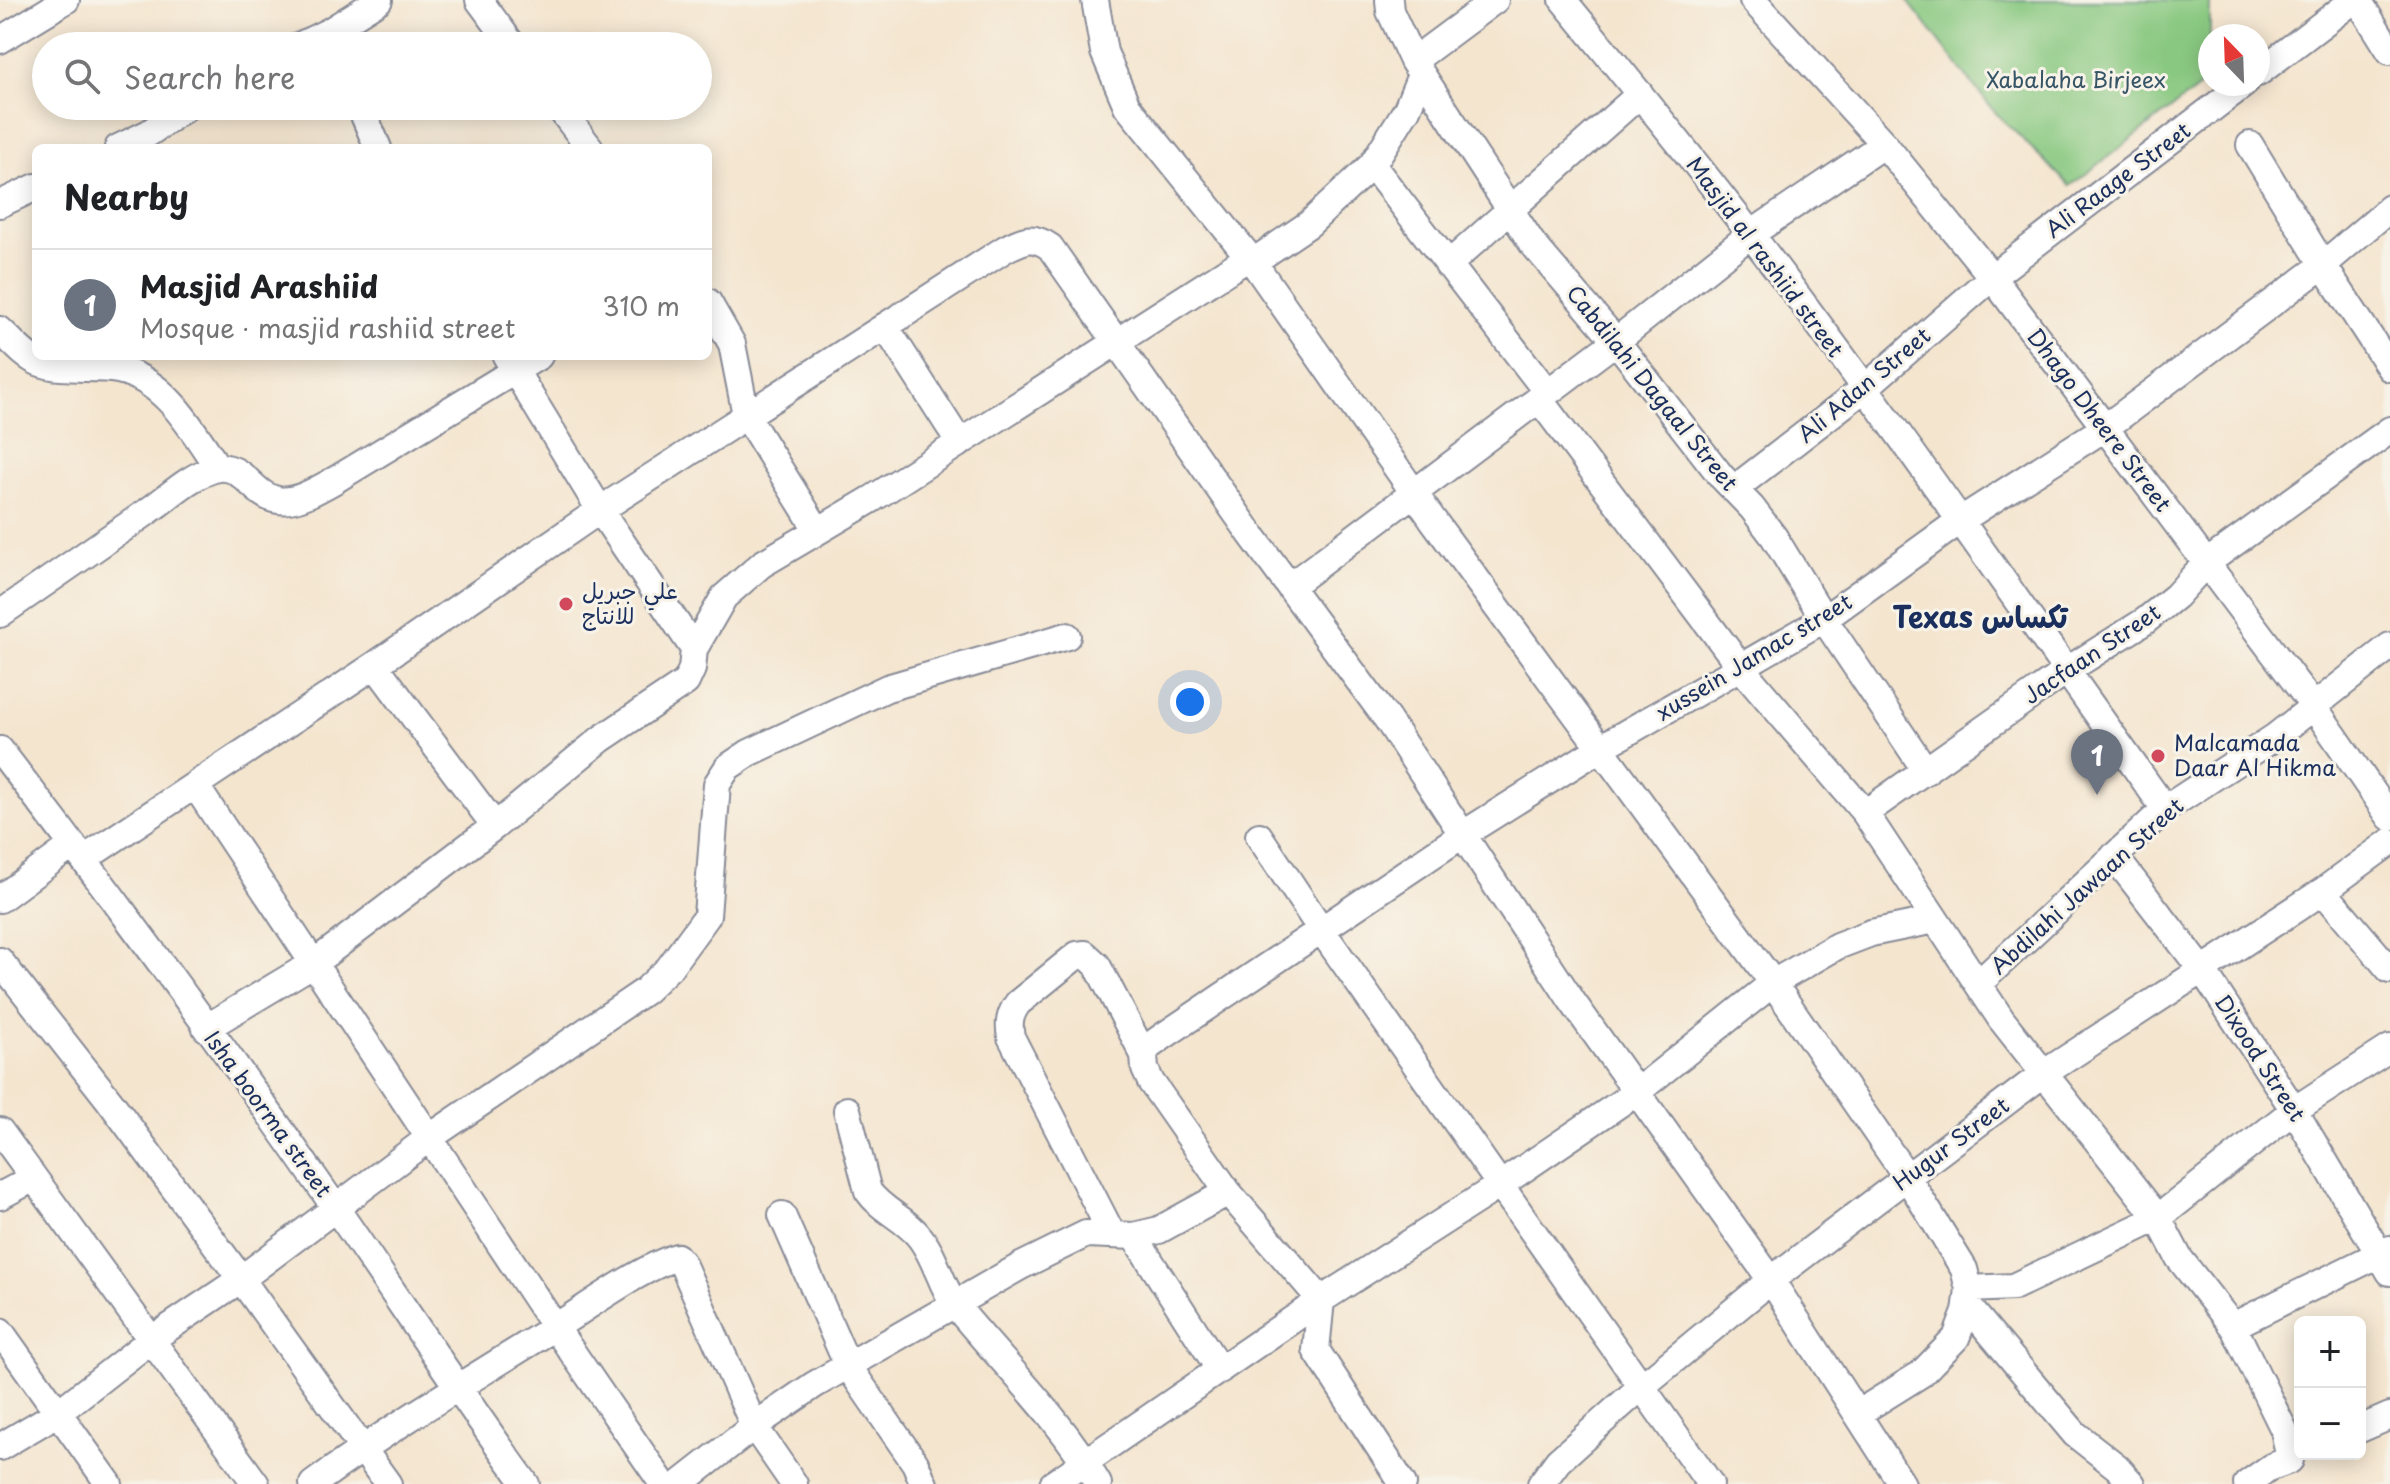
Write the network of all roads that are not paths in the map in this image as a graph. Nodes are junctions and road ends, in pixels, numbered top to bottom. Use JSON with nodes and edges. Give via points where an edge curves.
{"nodes":[{"id":1,"x":66,"y":0,"type":"edge"},
{"id":2,"x":379,"y":0,"type":"edge"},
{"id":3,"x":479,"y":0,"type":"edge"},
{"id":4,"x":1095,"y":0,"type":"edge"},
{"id":5,"x":1389,"y":0,"type":"edge"},
{"id":6,"x":1495,"y":0,"type":"edge"},
{"id":7,"x":1563,"y":0,"type":"edge"},
{"id":8,"x":1753,"y":0,"type":"edge"},
{"id":9,"x":2356,"y":0,"type":"edge"},
{"id":10,"x":341,"y":32,"type":"edge"},
{"id":11,"x":503,"y":32,"type":"edge"},
{"id":12,"x":0,"y":40,"type":"edge"},
{"id":13,"x":2390,"y":51,"type":"edge"},
{"id":14,"x":2270,"y":64,"type":"edge"},
{"id":15,"x":1417,"y":68,"type":"junction"},
{"id":16,"x":1640,"y":94,"type":"junction"},
{"id":17,"x":2228,"y":96,"type":"edge"},
{"id":18,"x":174,"y":120,"type":"edge"},
{"id":19,"x":366,"y":120,"type":"edge"},
{"id":20,"x":569,"y":120,"type":"edge"},
{"id":21,"x":155,"y":140,"type":"edge"},
{"id":22,"x":376,"y":144,"type":"edge"},
{"id":23,"x":587,"y":144,"type":"edge"},
{"id":24,"x":1884,"y":144,"type":"junction"},
{"id":25,"x":2250,"y":145,"type":"dead end"},
{"id":26,"x":1372,"y":165,"type":"junction"},
{"id":27,"x":32,"y":189,"type":"edge"},
{"id":28,"x":0,"y":204,"type":"edge"},
{"id":29,"x":2390,"y":208,"type":"edge"},
{"id":30,"x":1510,"y":209,"type":"junction"},
{"id":31,"x":1751,"y":234,"type":"junction"},
{"id":32,"x":1251,"y":260,"type":"junction"},
{"id":33,"x":1448,"y":265,"type":"junction"},
{"id":34,"x":2323,"y":265,"type":"junction"},
{"id":35,"x":1992,"y":277,"type":"junction"},
{"id":36,"x":712,"y":309,"type":"edge"},
{"id":37,"x":885,"y":326,"type":"junction"},
{"id":38,"x":0,"y":330,"type":"edge"},
{"id":39,"x":1616,"y":341,"type":"junction"},
{"id":40,"x":1117,"y":344,"type":"junction"},
{"id":41,"x":32,"y":358,"type":"edge"},
{"id":42,"x":35,"y":360,"type":"edge"},
{"id":43,"x":123,"y":363,"type":"edge"},
{"id":44,"x":511,"y":364,"type":"edge"},
{"id":45,"x":2390,"y":368,"type":"edge"},
{"id":46,"x":1865,"y":388,"type":"junction"},
{"id":47,"x":1543,"y":396,"type":"junction"},
{"id":48,"x":746,"y":415,"type":"junction"},
{"id":49,"x":2106,"y":427,"type":"junction"},
{"id":50,"x":2390,"y":430,"type":"edge"},
{"id":51,"x":960,"y":443,"type":"junction"},
{"id":52,"x":218,"y":468,"type":"junction"},
{"id":53,"x":1734,"y":489,"type":"junction"},
{"id":54,"x":1415,"y":494,"type":"junction"},
{"id":55,"x":600,"y":510,"type":"junction"},
{"id":56,"x":1961,"y":520,"type":"junction"},
{"id":57,"x":818,"y":531,"type":"junction"},
{"id":58,"x":2205,"y":564,"type":"junction"},
{"id":59,"x":1290,"y":586,"type":"junction"},
{"id":60,"x":0,"y":614,"type":"edge"},
{"id":61,"x":1824,"y":619,"type":"junction"},
{"id":62,"x":1067,"y":636,"type":"dead end"},
{"id":63,"x":2390,"y":646,"type":"edge"},
{"id":64,"x":694,"y":649,"type":"junction"},
{"id":65,"x":375,"y":665,"type":"junction"},
{"id":66,"x":1742,"y":669,"type":"junction"},
{"id":67,"x":2066,"y":671,"type":"junction"},
{"id":68,"x":2314,"y":707,"type":"junction"},
{"id":69,"x":1602,"y":747,"type":"junction"},
{"id":70,"x":0,"y":750,"type":"edge"},
{"id":71,"x":1926,"y":771,"type":"junction"},
{"id":72,"x":195,"y":785,"type":"junction"},
{"id":73,"x":2165,"y":809,"type":"junction"},
{"id":74,"x":1865,"y":813,"type":"junction"},
{"id":75,"x":2390,"y":817,"type":"edge"},
{"id":76,"x":495,"y":826,"type":"junction"},
{"id":77,"x":1462,"y":835,"type":"junction"},
{"id":78,"x":1259,"y":836,"type":"dead end"},
{"id":79,"x":2390,"y":842,"type":"edge"},
{"id":80,"x":79,"y":852,"type":"junction"},
{"id":81,"x":2114,"y":856,"type":"junction"},
{"id":82,"x":2323,"y":891,"type":"junction"},
{"id":83,"x":0,"y":899,"type":"edge"},
{"id":84,"x":1935,"y":920,"type":"junction"},
{"id":85,"x":1322,"y":931,"type":"junction"},
{"id":86,"x":0,"y":961,"type":"edge"},
{"id":87,"x":314,"y":963,"type":"junction"},
{"id":88,"x":2390,"y":970,"type":"edge"},
{"id":89,"x":2203,"y":971,"type":"junction"},
{"id":90,"x":1773,"y":983,"type":"junction"},
{"id":91,"x":1978,"y":984,"type":"junction"},
{"id":92,"x":206,"y":1028,"type":"junction"},
{"id":93,"x":2390,"y":1048,"type":"edge"},
{"id":94,"x":1144,"y":1055,"type":"junction"},
{"id":95,"x":2043,"y":1074,"type":"junction"},
{"id":96,"x":1638,"y":1091,"type":"junction"},
{"id":97,"x":847,"y":1110,"type":"dead end"},
{"id":98,"x":2294,"y":1110,"type":"junction"},
{"id":99,"x":0,"y":1131,"type":"edge"},
{"id":100,"x":429,"y":1138,"type":"junction"},
{"id":101,"x":1907,"y":1177,"type":"junction"},
{"id":102,"x":34,"y":1178,"type":"junction"},
{"id":103,"x":1500,"y":1185,"type":"junction"},
{"id":104,"x":1228,"y":1192,"type":"junction"},
{"id":105,"x":0,"y":1196,"type":"edge"},
{"id":106,"x":336,"y":1209,"type":"junction"},
{"id":107,"x":782,"y":1215,"type":"dead end"},
{"id":108,"x":2158,"y":1218,"type":"junction"},
{"id":109,"x":1123,"y":1235,"type":"junction"},
{"id":110,"x":2387,"y":1259,"type":"edge"},
{"id":111,"x":241,"y":1279,"type":"junction"},
{"id":112,"x":1771,"y":1280,"type":"junction"},
{"id":113,"x":1968,"y":1297,"type":"junction"},
{"id":114,"x":1321,"y":1300,"type":"junction"},
{"id":115,"x":954,"y":1303,"type":"junction"},
{"id":116,"x":555,"y":1327,"type":"junction"},
{"id":117,"x":2234,"y":1328,"type":"junction"},
{"id":118,"x":0,"y":1331,"type":"edge"},
{"id":119,"x":152,"y":1339,"type":"junction"},
{"id":120,"x":848,"y":1366,"type":"junction"},
{"id":121,"x":1220,"y":1370,"type":"junction"},
{"id":122,"x":1641,"y":1387,"type":"junction"},
{"id":123,"x":456,"y":1388,"type":"junction"},
{"id":124,"x":59,"y":1412,"type":"junction"},
{"id":125,"x":1857,"y":1414,"type":"junction"},
{"id":126,"x":2390,"y":1416,"type":"edge"},
{"id":127,"x":754,"y":1426,"type":"junction"},
{"id":128,"x":2366,"y":1426,"type":"edge"},
{"id":129,"x":0,"y":1447,"type":"edge"},
{"id":130,"x":361,"y":1449,"type":"junction"},
{"id":131,"x":2285,"y":1466,"type":"edge"},
{"id":132,"x":1092,"y":1473,"type":"edge"},
{"id":133,"x":109,"y":1484,"type":"edge"},
{"id":134,"x":256,"y":1484,"type":"edge"},
{"id":135,"x":313,"y":1484,"type":"edge"},
{"id":136,"x":388,"y":1484,"type":"edge"},
{"id":137,"x":526,"y":1484,"type":"edge"},
{"id":138,"x":663,"y":1484,"type":"edge"},
{"id":139,"x":680,"y":1484,"type":"edge"},
{"id":140,"x":794,"y":1484,"type":"edge"},
{"id":141,"x":924,"y":1484,"type":"edge"},
{"id":142,"x":1053,"y":1484,"type":"edge"},
{"id":143,"x":1403,"y":1484,"type":"edge"},
{"id":144,"x":1541,"y":1484,"type":"edge"},
{"id":145,"x":1710,"y":1484,"type":"edge"},
{"id":146,"x":1902,"y":1484,"type":"edge"},
{"id":147,"x":2132,"y":1484,"type":"edge"},
{"id":148,"x":2247,"y":1484,"type":"edge"}],
"edges":[{"from":1,"to":12,"type":"street"},
{"from":2,"to":10,"type":"street"},
{"from":3,"to":11,"type":"street"},
{"from":4,"to":32,"type":"street","via":[[1104,52],[1127,106]]},
{"from":5,"to":15,"type":"street","name":"Cabdilahi Dagaal Street"},
{"from":6,"to":15,"type":"street"},
{"from":7,"to":16,"type":"street","name":"Masjid al rashiid street"},
{"from":8,"to":24,"type":"street","name":"Dhago Dheere Street"},
{"from":9,"to":13,"type":"street"},
{"from":9,"to":14,"type":"street"},
{"from":15,"to":26,"type":"street","via":[[1407,109]]},
{"from":15,"to":30,"type":"street","name":"Cabdilahi Dagaal Street"},
{"from":16,"to":30,"type":"street"},
{"from":16,"to":31,"type":"street","name":"Masjid al rashiid street"},
{"from":17,"to":35,"type":"street","name":"Ali Raage Street"},
{"from":18,"to":21,"type":"street"},
{"from":19,"to":22,"type":"street"},
{"from":20,"to":23,"type":"street"},
{"from":24,"to":31,"type":"street"},
{"from":24,"to":35,"type":"street","name":"Dhago Dheere Street"},
{"from":25,"to":34,"type":"street"},
{"from":26,"to":32,"type":"street","via":[[1309,224]]},
{"from":26,"to":33,"type":"street"},
{"from":27,"to":28,"type":"street"},
{"from":29,"to":34,"type":"street","name":"xussein Jamac street"},
{"from":30,"to":33,"type":"street"},
{"from":30,"to":39,"type":"street","name":"Cabdilahi Dagaal Street","via":[[1532,243]]},
{"from":31,"to":39,"type":"street"},
{"from":31,"to":46,"type":"street","name":"Masjid al rashiid street"},
{"from":32,"to":40,"type":"street"},
{"from":32,"to":54,"type":"street"},
{"from":33,"to":47,"type":"street"},
{"from":34,"to":45,"type":"street"},
{"from":34,"to":49,"type":"street","name":"xussein Jamac street"},
{"from":35,"to":46,"type":"street","name":"Ali Adan Street"},
{"from":35,"to":49,"type":"street","name":"Dhago Dheere Street"},
{"from":36,"to":48,"type":"street","via":[[732,344]]},
{"from":37,"to":40,"type":"street","via":[[1026,238],[1050,247]]},
{"from":37,"to":48,"type":"street"},
{"from":37,"to":51,"type":"street"},
{"from":38,"to":41,"type":"street"},
{"from":39,"to":47,"type":"street"},
{"from":39,"to":53,"type":"street","name":"Cabdilahi Dagaal Street"},
{"from":40,"to":51,"type":"street"},
{"from":40,"to":59,"type":"street"},
{"from":42,"to":43,"type":"street","via":[[63,367]]},
{"from":43,"to":52,"type":"street","via":[[182,414]]},
{"from":44,"to":52,"type":"street","via":[[303,497],[277,500],[240,472]]},
{"from":44,"to":55,"type":"street"},
{"from":46,"to":53,"type":"street","name":"Ali Adan Street"},
{"from":46,"to":56,"type":"street","name":"Masjid al rashiid street"},
{"from":47,"to":54,"type":"street"},
{"from":47,"to":66,"type":"street"},
{"from":48,"to":55,"type":"street"},
{"from":48,"to":57,"type":"street"},
{"from":49,"to":56,"type":"street","name":"xussein Jamac street"},
{"from":49,"to":58,"type":"street","name":"Dhago Dheere Street"},
{"from":50,"to":58,"type":"street","name":"Jacfaan Street"},
{"from":51,"to":57,"type":"street"},
{"from":52,"to":60,"type":"street","via":[[192,478]]},
{"from":53,"to":61,"type":"street","name":"Cabdilahi Dagaal Street","via":[[1774,537]]},
{"from":54,"to":59,"type":"street"},
{"from":54,"to":69,"type":"street"},
{"from":55,"to":64,"type":"street"},
{"from":55,"to":65,"type":"street"},
{"from":56,"to":61,"type":"street","name":"xussein Jamac street"},
{"from":56,"to":67,"type":"street","name":"Masjid al rashiid street"},
{"from":57,"to":64,"type":"street","via":[[762,564],[724,597]]},
{"from":58,"to":67,"type":"street","name":"Jacfaan Street","via":[[2145,621]]},
{"from":58,"to":68,"type":"street","name":"Dhago Dheere Street"},
{"from":59,"to":77,"type":"street","via":[[1387,719]]},
{"from":61,"to":66,"type":"street","name":"xussein Jamac street"},
{"from":61,"to":71,"type":"street","name":"Cabdilahi Dagaal Street"},
{"from":62,"to":100,"type":"street","via":[[887,688],[728,767],[717,784],[707,916],[669,968],[623,1006]]},
{"from":63,"to":68,"type":"street","name":"Abdilahi Jawaan Street"},
{"from":64,"to":76,"type":"street","via":[[686,682],[601,739]]},
{"from":65,"to":72,"type":"street"},
{"from":65,"to":76,"type":"street"},
{"from":66,"to":69,"type":"street","name":"xussein Jamac street"},
{"from":66,"to":74,"type":"street"},
{"from":67,"to":71,"type":"street","name":"Jacfaan Street"},
{"from":67,"to":73,"type":"street","name":"Masjid al rashiid street"},
{"from":68,"to":73,"type":"street","name":"Abdilahi Jawaan Street"},
{"from":68,"to":75,"type":"street","name":"Dhago Dheere Street"},
{"from":69,"to":77,"type":"street","name":"xussein Jamac street"},
{"from":69,"to":90,"type":"street"},
{"from":70,"to":80,"type":"street","name":"Isha boorma street"},
{"from":71,"to":74,"type":"street","name":"Jacfaan Street"},
{"from":72,"to":80,"type":"street"},
{"from":72,"to":87,"type":"street"},
{"from":73,"to":81,"type":"street","name":"Abdilahi Jawaan Street"},
{"from":74,"to":84,"type":"street"},
{"from":76,"to":87,"type":"street"},
{"from":77,"to":85,"type":"street","name":"xussein Jamac street"},
{"from":77,"to":96,"type":"street"},
{"from":78,"to":85,"type":"street"},
{"from":79,"to":82,"type":"street","name":"Hugur Street"},
{"from":80,"to":83,"type":"street"},
{"from":80,"to":92,"type":"street","name":"Isha boorma street"},
{"from":81,"to":89,"type":"street","name":"Dixood Street"},
{"from":81,"to":91,"type":"street","name":"Abdilahi Jawaan Street"},
{"from":82,"to":88,"type":"street"},
{"from":82,"to":89,"type":"street","name":"Hugur Street"},
{"from":84,"to":90,"type":"street","via":[[1837,946]]},
{"from":84,"to":91,"type":"street"},
{"from":85,"to":94,"type":"street","name":"xussein Jamac street","via":[[1162,1037]]},
{"from":85,"to":103,"type":"street"},
{"from":86,"to":111,"type":"street"},
{"from":87,"to":92,"type":"street"},
{"from":87,"to":100,"type":"street"},
{"from":89,"to":95,"type":"street","name":"Hugur Street"},
{"from":89,"to":98,"type":"street","name":"Dixood Street"},
{"from":90,"to":96,"type":"street"},
{"from":90,"to":101,"type":"street"},
{"from":91,"to":95,"type":"street"},
{"from":92,"to":106,"type":"street","name":"Isha boorma street"},
{"from":93,"to":98,"type":"street"},
{"from":94,"to":104,"type":"street","via":[[1151,1082]]},
{"from":94,"to":109,"type":"street","via":[[1097,965],[1085,954],[1077,955],[1011,1013],[1011,1037]]},
{"from":95,"to":101,"type":"street","name":"Hugur Street"},
{"from":95,"to":108,"type":"street"},
{"from":96,"to":103,"type":"street"},
{"from":96,"to":112,"type":"street"},
{"from":97,"to":115,"type":"street","via":[[868,1191],[919,1236]]},
{"from":98,"to":108,"type":"street"},
{"from":98,"to":110,"type":"street","name":"Dixood Street"},
{"from":99,"to":102,"type":"street"},
{"from":100,"to":106,"type":"street"},
{"from":100,"to":116,"type":"street"},
{"from":101,"to":112,"type":"street","name":"Hugur Street"},
{"from":101,"to":113,"type":"street","via":[[1964,1269]]},
{"from":102,"to":105,"type":"street"},
{"from":102,"to":119,"type":"street"},
{"from":103,"to":114,"type":"street"},
{"from":103,"to":122,"type":"street"},
{"from":104,"to":109,"type":"street","via":[[1159,1230]]},
{"from":104,"to":114,"type":"street"},
{"from":106,"to":111,"type":"street"},
{"from":106,"to":123,"type":"street","name":"Isha boorma street"},
{"from":107,"to":120,"type":"street"},
{"from":108,"to":113,"type":"street","via":[[2013,1287]]},
{"from":108,"to":117,"type":"street","via":[[2179,1258]]},
{"from":109,"to":115,"type":"street","via":[[1086,1234]]},
{"from":109,"to":121,"type":"street"},
{"from":110,"to":117,"type":"street"},
{"from":111,"to":119,"type":"street"},
{"from":111,"to":130,"type":"street"},
{"from":112,"to":122,"type":"street","name":"Hugur Street"},
{"from":112,"to":125,"type":"street"},
{"from":113,"to":125,"type":"street","via":[[1956,1338],[1921,1374]]},
{"from":113,"to":147,"type":"street","via":[[2075,1434]]},
{"from":114,"to":121,"type":"street"},
{"from":114,"to":143,"type":"street","via":[[1316,1350]]},
{"from":115,"to":120,"type":"street"},
{"from":115,"to":132,"type":"street","via":[[1035,1394]]},
{"from":116,"to":123,"type":"street"},
{"from":116,"to":127,"type":"street","via":[[677,1257]]},
{"from":116,"to":138,"type":"street"},
{"from":117,"to":131,"type":"street","via":[[2284,1430]]},
{"from":118,"to":124,"type":"street"},
{"from":119,"to":124,"type":"street"},
{"from":119,"to":134,"type":"street"},
{"from":120,"to":127,"type":"street"},
{"from":120,"to":141,"type":"street"},
{"from":121,"to":132,"type":"street"},
{"from":122,"to":144,"type":"street","name":"Hugur Street","via":[[1558,1461]]},
{"from":122,"to":145,"type":"street"},
{"from":123,"to":130,"type":"street"},
{"from":123,"to":137,"type":"street","name":"Isha boorma street"},
{"from":124,"to":129,"type":"street"},
{"from":124,"to":133,"type":"street"},
{"from":125,"to":146,"type":"street"},
{"from":126,"to":128,"type":"street"},
{"from":127,"to":139,"type":"street"},
{"from":127,"to":140,"type":"street"},
{"from":130,"to":135,"type":"street"},
{"from":130,"to":136,"type":"street"},
{"from":131,"to":148,"type":"street"},
{"from":132,"to":142,"type":"street"}]}
